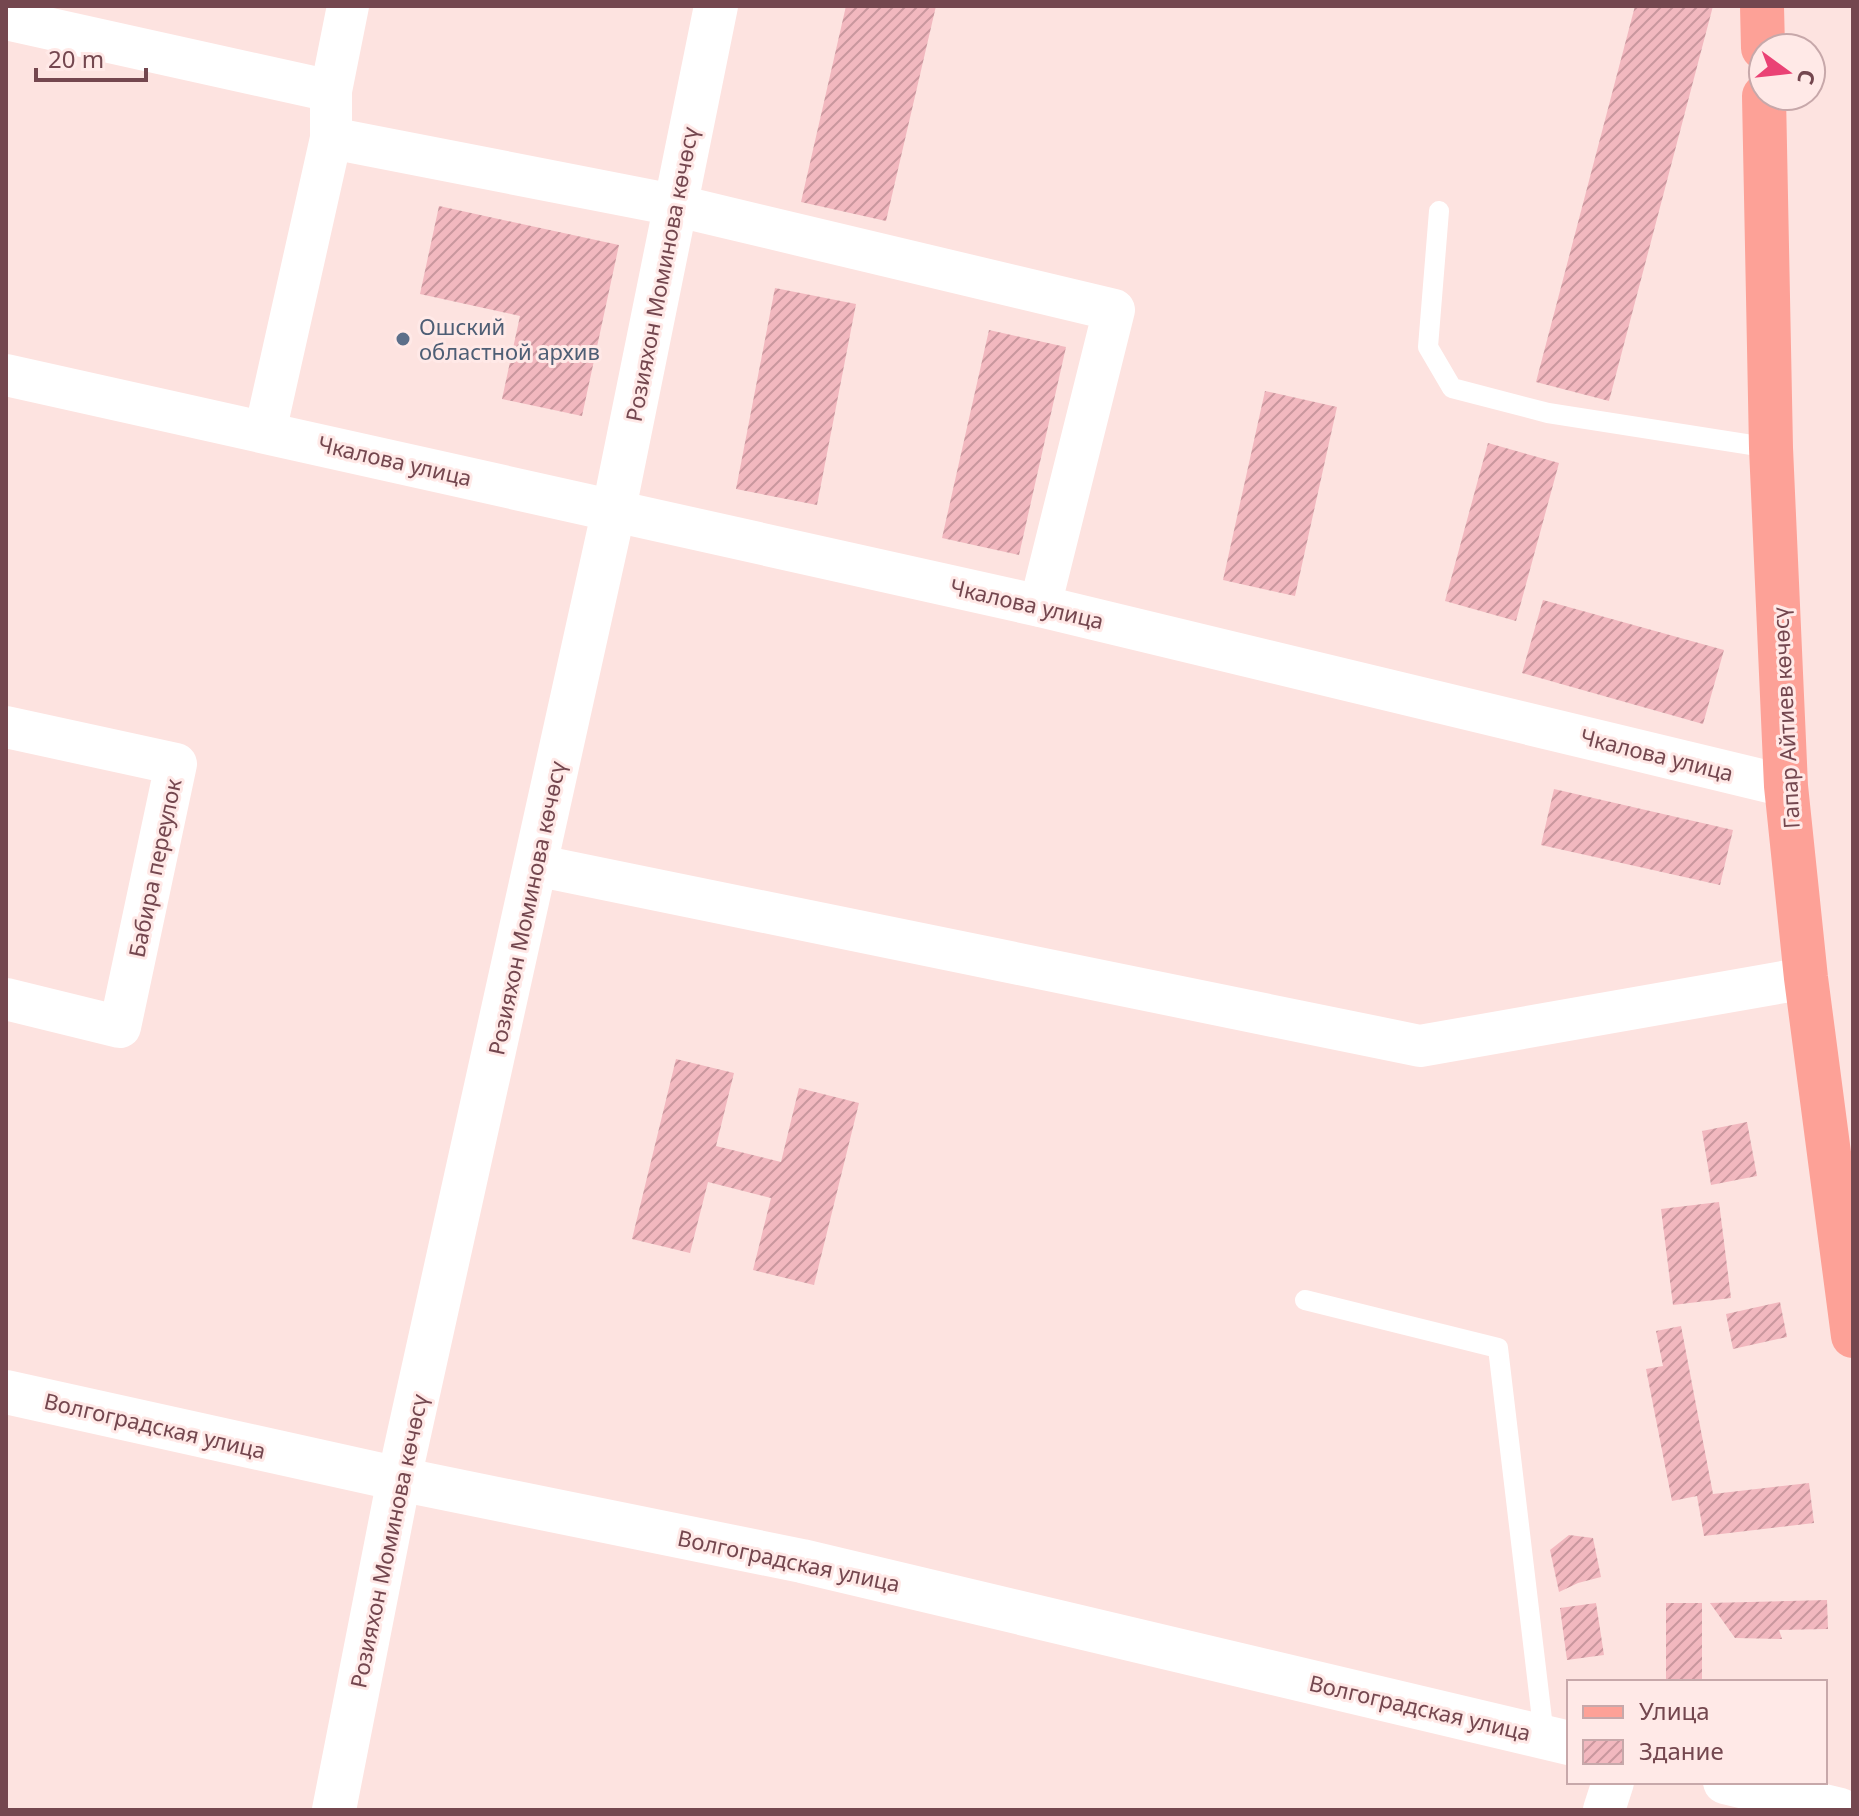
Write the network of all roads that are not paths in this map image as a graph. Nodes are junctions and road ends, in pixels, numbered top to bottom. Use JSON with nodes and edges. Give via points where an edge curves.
{"nodes":[{"id":1,"x":348,"y":6,"type":"edge"},
{"id":2,"x":716,"y":6,"type":"edge"},
{"id":3,"x":1762,"y":6,"type":"edge"},
{"id":4,"x":6,"y":19,"type":"edge"},
{"id":5,"x":1763,"y":32,"type":"edge"},
{"id":6,"x":331,"y":91,"type":"junction"},
{"id":7,"x":1764,"y":112,"type":"edge"},
{"id":8,"x":331,"y":138,"type":"junction"},
{"id":9,"x":674,"y":205,"type":"junction"},
{"id":10,"x":1439,"y":211,"type":"dead end"},
{"id":11,"x":6,"y":375,"type":"edge"},
{"id":12,"x":265,"y":432,"type":"junction"},
{"id":13,"x":1771,"y":448,"type":"junction"},
{"id":14,"x":614,"y":509,"type":"junction"},
{"id":15,"x":1040,"y":606,"type":"junction"},
{"id":16,"x":6,"y":727,"type":"edge"},
{"id":17,"x":1786,"y":786,"type":"junction"},
{"id":18,"x":535,"y":865,"type":"junction"},
{"id":19,"x":1806,"y":978,"type":"junction"},
{"id":20,"x":6,"y":999,"type":"edge"},
{"id":21,"x":1305,"y":1300,"type":"dead end"},
{"id":22,"x":1853,"y":1336,"type":"edge"},
{"id":23,"x":6,"y":1392,"type":"edge"},
{"id":24,"x":399,"y":1479,"type":"junction"},
{"id":25,"x":1556,"y":1740,"type":"edge"},
{"id":26,"x":1612,"y":1784,"type":"edge"},
{"id":27,"x":1733,"y":1784,"type":"edge"},
{"id":28,"x":334,"y":1810,"type":"edge"},
{"id":29,"x":1604,"y":1810,"type":"edge"},
{"id":30,"x":1840,"y":1810,"type":"edge"}],
"edges":[{"from":1,"to":6,"type":"street"},
{"from":2,"to":9,"type":"street","name":"Розияхон Моминова көчөсү"},
{"from":3,"to":5,"type":"main road"},
{"from":4,"to":6,"type":"street"},
{"from":6,"to":8,"type":"street"},
{"from":7,"to":13,"type":"main road","name":"Гапар Айтиев көчөсү"},
{"from":8,"to":9,"type":"street"},
{"from":8,"to":12,"type":"street"},
{"from":9,"to":14,"type":"street","name":"Розияхон Моминова көчөсү"},
{"from":9,"to":15,"type":"street","via":[[1114,310]]},
{"from":10,"to":13,"type":"lane","via":[[1428,347],[1452,388],[1548,413]]},
{"from":11,"to":12,"type":"street","name":"Чкалова улица"},
{"from":12,"to":14,"type":"street","name":"Чкалова улица"},
{"from":13,"to":17,"type":"main road","name":"Гапар Айтиев көчөсү"},
{"from":14,"to":15,"type":"street","name":"Чкалова улица"},
{"from":14,"to":18,"type":"street","name":"Розияхон Моминова көчөсү"},
{"from":15,"to":17,"type":"street","name":"Чкалова улица"},
{"from":16,"to":20,"type":"street","name":"Бабира переулок","via":[[176,764],[120,1027]]},
{"from":17,"to":19,"type":"main road","name":"Гапар Айтиев көчөсү"},
{"from":18,"to":19,"type":"street","via":[[1420,1046]]},
{"from":18,"to":24,"type":"street","name":"Розияхон Моминова көчөсү"},
{"from":19,"to":22,"type":"main road","name":"Гапар Айтиев көчөсү"},
{"from":21,"to":25,"type":"lane","via":[[1498,1348]]},
{"from":23,"to":24,"type":"street","name":"Волгоградская улица"},
{"from":24,"to":25,"type":"street","name":"Волгоградская улица","via":[[802,1561]]},
{"from":24,"to":28,"type":"street","name":"Розияхон Моминова көчөсү"},
{"from":26,"to":29,"type":"street"},
{"from":27,"to":30,"type":"street"}]}
